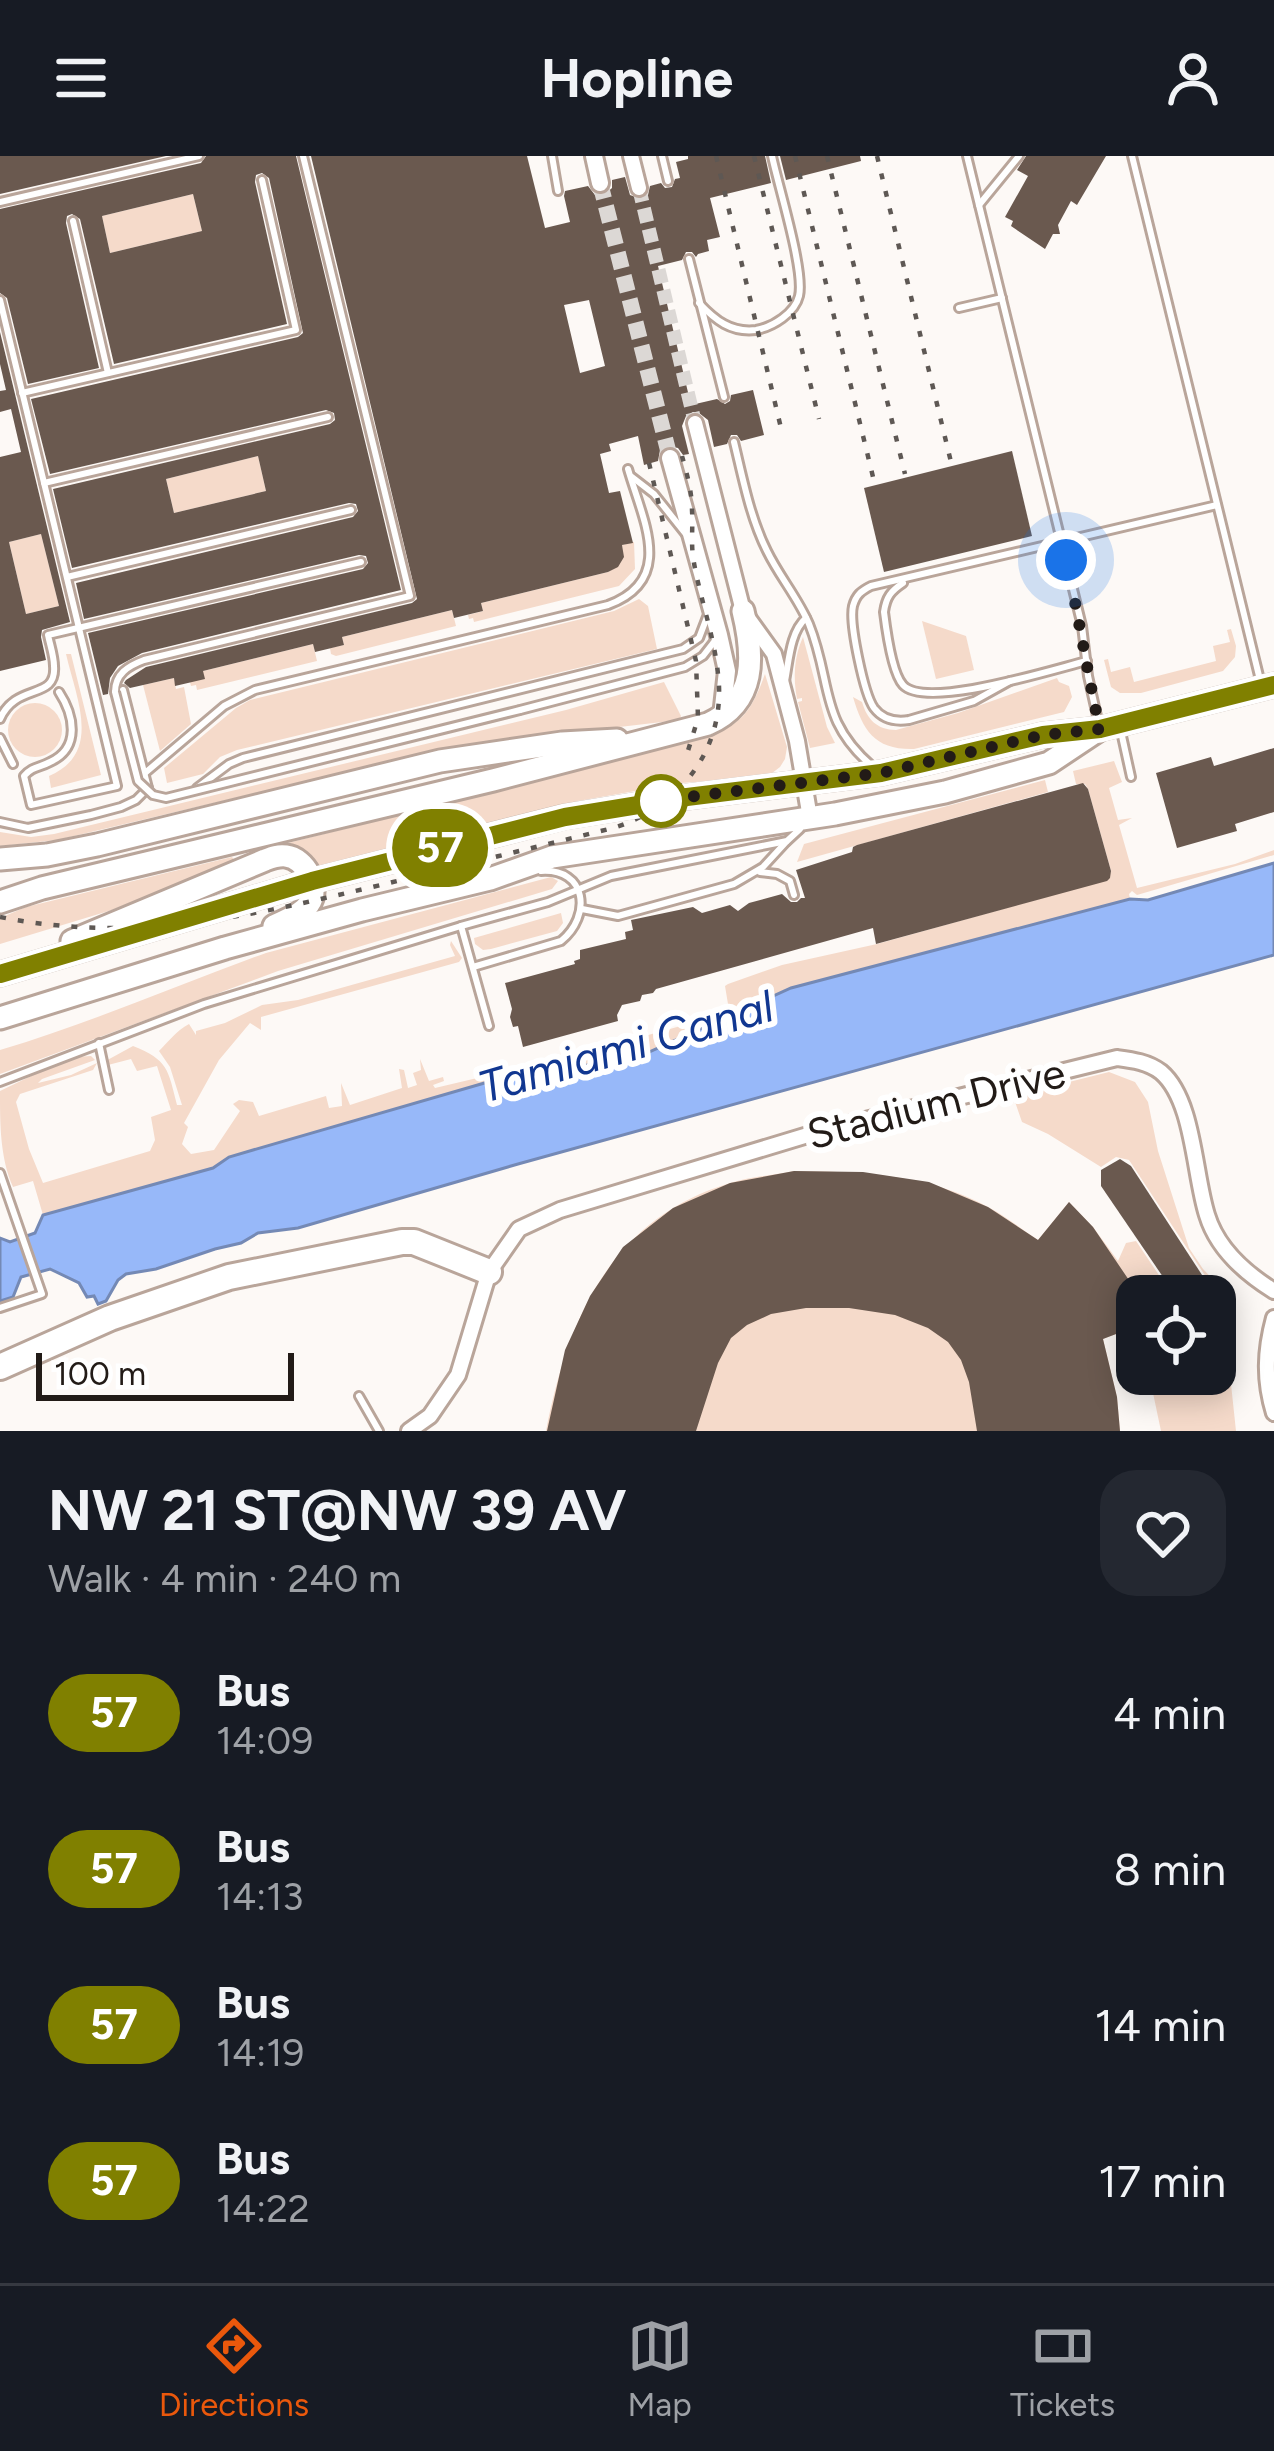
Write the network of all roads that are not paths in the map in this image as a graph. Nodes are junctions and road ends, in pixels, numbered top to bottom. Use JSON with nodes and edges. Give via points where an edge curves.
{"nodes":[{"id":1,"x":199,"y":156,"type":"edge"},
{"id":2,"x":303,"y":156,"type":"edge"},
{"id":3,"x":552,"y":156,"type":"edge"},
{"id":4,"x":594,"y":156,"type":"edge"},
{"id":5,"x":631,"y":156,"type":"edge"},
{"id":6,"x":662,"y":156,"type":"edge"},
{"id":7,"x":772,"y":156,"type":"edge"},
{"id":8,"x":967,"y":156,"type":"edge"},
{"id":9,"x":1018,"y":156,"type":"edge"},
{"id":10,"x":1132,"y":156,"type":"edge"},
{"id":11,"x":262,"y":180,"type":"dead end"},
{"id":12,"x":668,"y":181,"type":"dead end"},
{"id":13,"x":600,"y":183,"type":"tunnel mouth"},
{"id":14,"x":639,"y":188,"type":"tunnel mouth"},
{"id":15,"x":558,"y":191,"type":"dead end"},
{"id":16,"x":0,"y":202,"type":"edge"},
{"id":17,"x":979,"y":205,"type":"junction"},
{"id":18,"x":73,"y":221,"type":"dead end"},
{"id":19,"x":688,"y":259,"type":"dead end"},
{"id":20,"x":1002,"y":298,"type":"junction"},
{"id":21,"x":0,"y":300,"type":"edge"},
{"id":22,"x":699,"y":303,"type":"junction"},
{"id":23,"x":959,"y":308,"type":"dead end"},
{"id":24,"x":108,"y":373,"type":"junction"},
{"id":25,"x":22,"y":392,"type":"junction"},
{"id":26,"x":724,"y":397,"type":"dead end"},
{"id":27,"x":328,"y":417,"type":"dead end"},
{"id":28,"x":695,"y":422,"type":"tunnel mouth"},
{"id":29,"x":734,"y":442,"type":"dead end"},
{"id":30,"x":670,"y":458,"type":"tunnel mouth"},
{"id":31,"x":44,"y":483,"type":"junction"},
{"id":32,"x":1217,"y":505,"type":"junction"},
{"id":33,"x":351,"y":510,"type":"dead end"},
{"id":34,"x":693,"y":543,"type":"junction"},
{"id":35,"x":1062,"y":543,"type":"junction"},
{"id":36,"x":361,"y":562,"type":"dead end"},
{"id":37,"x":67,"y":577,"type":"junction"},
{"id":38,"x":910,"y":579,"type":"junction"},
{"id":39,"x":710,"y":604,"type":"junction"},
{"id":40,"x":743,"y":611,"type":"junction"},
{"id":41,"x":806,"y":618,"type":"junction"},
{"id":42,"x":79,"y":627,"type":"junction"},
{"id":43,"x":719,"y":635,"type":"junction"},
{"id":44,"x":1087,"y":661,"type":"junction"},
{"id":45,"x":1010,"y":681,"type":"junction"},
{"id":46,"x":1268,"y":686,"type":"edge"},
{"id":47,"x":784,"y":688,"type":"junction"},
{"id":48,"x":119,"y":691,"type":"junction"},
{"id":49,"x":59,"y":692,"type":"dead end"},
{"id":50,"x":722,"y":717,"type":"junction"},
{"id":51,"x":0,"y":719,"type":"edge"},
{"id":52,"x":1110,"y":726,"type":"junction"},
{"id":53,"x":0,"y":738,"type":"edge"},
{"id":54,"x":648,"y":741,"type":"junction"},
{"id":55,"x":14,"y":764,"type":"dead end"},
{"id":56,"x":145,"y":773,"type":"junction"},
{"id":57,"x":881,"y":773,"type":"junction"},
{"id":58,"x":1131,"y":777,"type":"dead end"},
{"id":59,"x":804,"y":784,"type":"junction"},
{"id":60,"x":148,"y":788,"type":"junction"},
{"id":61,"x":810,"y":818,"type":"junction"},
{"id":62,"x":0,"y":822,"type":"edge"},
{"id":63,"x":787,"y":841,"type":"junction"},
{"id":64,"x":0,"y":859,"type":"edge"},
{"id":65,"x":756,"y":871,"type":"junction"},
{"id":66,"x":490,"y":879,"type":"junction"},
{"id":67,"x":312,"y":881,"type":"junction"},
{"id":68,"x":577,"y":889,"type":"junction"},
{"id":69,"x":794,"y":895,"type":"dead end"},
{"id":70,"x":0,"y":902,"type":"edge"},
{"id":71,"x":582,"y":909,"type":"junction"},
{"id":72,"x":461,"y":926,"type":"junction"},
{"id":73,"x":225,"y":948,"type":"junction"},
{"id":74,"x":472,"y":968,"type":"junction"},
{"id":75,"x":0,"y":974,"type":"edge"},
{"id":76,"x":0,"y":1018,"type":"edge"},
{"id":77,"x":489,"y":1026,"type":"dead end"},
{"id":78,"x":99,"y":1042,"type":"junction"},
{"id":79,"x":0,"y":1082,"type":"edge"},
{"id":80,"x":109,"y":1090,"type":"dead end"},
{"id":81,"x":0,"y":1173,"type":"edge"},
{"id":82,"x":488,"y":1272,"type":"junction"},
{"id":83,"x":1274,"y":1291,"type":"edge"},
{"id":84,"x":0,"y":1308,"type":"edge"},
{"id":85,"x":1274,"y":1318,"type":"edge"},
{"id":86,"x":0,"y":1367,"type":"edge"},
{"id":87,"x":359,"y":1396,"type":"dead end"},
{"id":88,"x":1274,"y":1413,"type":"edge"},
{"id":89,"x":379,"y":1431,"type":"edge"},
{"id":90,"x":409,"y":1431,"type":"edge"}],
"edges":[{"from":1,"to":16,"type":"lane"},
{"from":2,"to":48,"type":"lane","via":[[410,596],[144,660],[118,677]]},
{"from":3,"to":15,"type":"lane"},
{"from":4,"to":13,"type":"street"},
{"from":5,"to":14,"type":"street"},
{"from":6,"to":12,"type":"lane"},
{"from":7,"to":22,"type":"lane","via":[[800,282],[796,304],[770,327],[743,331]]},
{"from":8,"to":17,"type":"lane"},
{"from":9,"to":17,"type":"lane"},
{"from":10,"to":32,"type":"lane"},
{"from":11,"to":24,"type":"lane","via":[[296,330]]},
{"from":17,"to":20,"type":"lane"},
{"from":18,"to":24,"type":"lane"},
{"from":19,"to":22,"type":"lane"},
{"from":20,"to":23,"type":"lane"},
{"from":20,"to":35,"type":"lane"},
{"from":21,"to":25,"type":"lane"},
{"from":22,"to":26,"type":"lane"},
{"from":24,"to":25,"type":"lane"},
{"from":25,"to":31,"type":"lane"},
{"from":27,"to":31,"type":"lane"},
{"from":28,"to":40,"type":"street"},
{"from":29,"to":41,"type":"lane","via":[[759,533]]},
{"from":30,"to":34,"type":"street"},
{"from":31,"to":37,"type":"lane"},
{"from":32,"to":35,"type":"lane"},
{"from":32,"to":46,"type":"lane"},
{"from":33,"to":37,"type":"lane"},
{"from":34,"to":39,"type":"street"},
{"from":34,"to":56,"type":"lane","via":[[628,472],[650,550],[645,579],[629,596],[255,690]]},
{"from":35,"to":38,"type":"lane"},
{"from":35,"to":44,"type":"lane"},
{"from":36,"to":42,"type":"lane"},
{"from":37,"to":42,"type":"lane"},
{"from":38,"to":45,"type":"lane","via":[[892,590],[884,611],[904,687],[927,694]]},
{"from":38,"to":45,"type":"lane","via":[[872,586],[853,605],[874,708],[909,720]]},
{"from":39,"to":43,"type":"street"},
{"from":39,"to":60,"type":"lane","via":[[702,633],[682,650],[243,758],[183,793]]},
{"from":40,"to":47,"type":"street","via":[[775,655]]},
{"from":40,"to":50,"type":"main road","via":[[748,676]]},
{"from":41,"to":47,"type":"lane"},
{"from":41,"to":57,"type":"lane","via":[[839,729]]},
{"from":42,"to":49,"type":"lane","via":[[117,786],[31,805],[24,776],[63,754],[73,732]]},
{"from":42,"to":51,"type":"lane","via":[[48,635],[52,682],[12,700]]},
{"from":43,"to":48,"type":"lane","bridge":true,"via":[[685,667],[166,798],[138,781]]},
{"from":43,"to":50,"type":"street","via":[[727,671]]},
{"from":44,"to":45,"type":"lane"},
{"from":44,"to":52,"type":"lane"},
{"from":46,"to":52,"type":"main road"},
{"from":47,"to":59,"type":"street"},
{"from":48,"to":56,"type":"lane"},
{"from":50,"to":54,"type":"main road"},
{"from":52,"to":57,"type":"main road"},
{"from":52,"to":58,"type":"lane"},
{"from":52,"to":61,"type":"main road","via":[[1049,763]]},
{"from":53,"to":55,"type":"lane"},
{"from":54,"to":64,"type":"main road","via":[[562,743],[440,761],[63,853]]},
{"from":54,"to":70,"type":"main road"},
{"from":56,"to":60,"type":"lane"},
{"from":57,"to":59,"type":"main road"},
{"from":59,"to":61,"type":"street"},
{"from":59,"to":67,"type":"main road","via":[[565,817]]},
{"from":60,"to":62,"type":"lane","via":[[91,815],[28,828]]},
{"from":61,"to":63,"type":"lane"},
{"from":61,"to":66,"type":"main road","via":[[580,851]]},
{"from":63,"to":65,"type":"lane"},
{"from":63,"to":68,"type":"lane"},
{"from":65,"to":69,"type":"lane","via":[[795,883]]},
{"from":65,"to":71,"type":"lane","via":[[619,916]]},
{"from":66,"to":68,"type":"lane","via":[[559,871]]},
{"from":66,"to":73,"type":"main road"},
{"from":67,"to":73,"type":"main road","via":[[305,908]]},
{"from":67,"to":75,"type":"main road"},
{"from":67,"to":75,"type":"main road","via":[[298,860],[276,856]]},
{"from":68,"to":71,"type":"lane"},
{"from":68,"to":72,"type":"lane"},
{"from":71,"to":74,"type":"lane","via":[[561,941]]},
{"from":72,"to":74,"type":"lane"},
{"from":72,"to":78,"type":"lane"},
{"from":73,"to":76,"type":"main road"},
{"from":74,"to":77,"type":"lane"},
{"from":78,"to":79,"type":"lane"},
{"from":78,"to":80,"type":"lane"},
{"from":81,"to":84,"type":"lane","via":[[42,1294]]},
{"from":82,"to":83,"type":"street","name":"Stadium Drive","via":[[519,1229],[560,1210],[820,1131],[1117,1058],[1138,1060],[1174,1088],[1208,1219],[1250,1276]]},
{"from":82,"to":86,"type":"highway","via":[[402,1242],[229,1277]]},
{"from":82,"to":90,"type":"street","via":[[458,1375]]},
{"from":85,"to":88,"type":"street","via":[[1266,1352]]},
{"from":87,"to":89,"type":"lane"}]}
